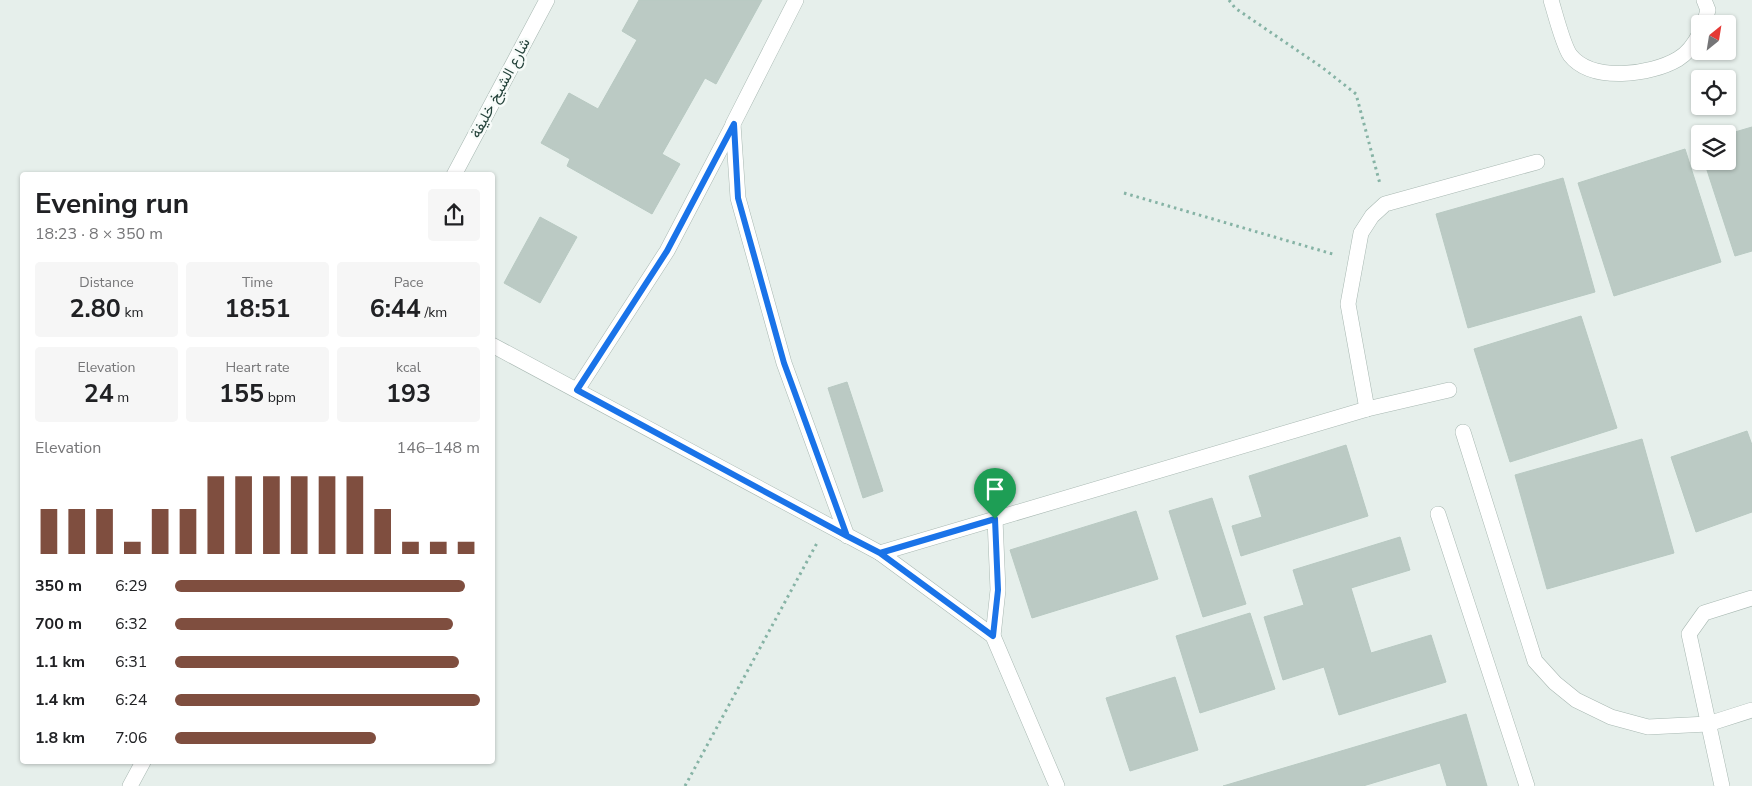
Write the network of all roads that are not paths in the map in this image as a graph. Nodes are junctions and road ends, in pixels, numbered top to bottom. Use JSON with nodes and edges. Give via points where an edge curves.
{"nodes":[{"id":1,"x":547,"y":0,"type":"edge"},
{"id":2,"x":796,"y":0,"type":"edge"},
{"id":3,"x":1551,"y":0,"type":"edge"},
{"id":4,"x":1704,"y":0,"type":"edge"},
{"id":5,"x":1707,"y":15,"type":"edge"},
{"id":6,"x":1691,"y":47,"type":"edge"},
{"id":7,"x":734,"y":124,"type":"junction"},
{"id":8,"x":1537,"y":162,"type":"dead end"},
{"id":9,"x":456,"y":172,"type":"edge"},
{"id":10,"x":495,"y":347,"type":"edge"},
{"id":11,"x":577,"y":390,"type":"junction"},
{"id":12,"x":1449,"y":390,"type":"dead end"},
{"id":13,"x":1367,"y":409,"type":"junction"},
{"id":14,"x":1463,"y":432,"type":"dead end"},
{"id":15,"x":1438,"y":514,"type":"dead end"},
{"id":16,"x":995,"y":519,"type":"junction"},
{"id":17,"x":847,"y":536,"type":"junction"},
{"id":18,"x":880,"y":553,"type":"junction"},
{"id":19,"x":1752,"y":598,"type":"edge"},
{"id":20,"x":993,"y":636,"type":"junction"},
{"id":21,"x":1752,"y":710,"type":"edge"},
{"id":22,"x":1708,"y":724,"type":"junction"},
{"id":23,"x":141,"y":764,"type":"edge"},
{"id":24,"x":130,"y":786,"type":"edge"},
{"id":25,"x":1058,"y":786,"type":"edge"},
{"id":26,"x":1526,"y":786,"type":"edge"},
{"id":27,"x":1722,"y":786,"type":"edge"}],
"edges":[{"from":1,"to":9,"type":"street","name":"شارع الشيخ خليفة"},
{"from":2,"to":7,"type":"street"},
{"from":3,"to":6,"type":"street","via":[[1570,54],[1587,69],[1606,74],[1657,69],[1680,58]]},
{"from":4,"to":5,"type":"street"},
{"from":7,"to":11,"type":"street","via":[[667,251]]},
{"from":7,"to":17,"type":"street","via":[[738,198],[784,363]]},
{"from":8,"to":13,"type":"street","via":[[1385,204],[1372,216],[1361,233],[1348,304]]},
{"from":10,"to":11,"type":"street"},
{"from":11,"to":17,"type":"street"},
{"from":12,"to":13,"type":"street"},
{"from":13,"to":16,"type":"street"},
{"from":14,"to":22,"type":"street","via":[[1535,661],[1554,684],[1576,700],[1611,717],[1648,728]]},
{"from":15,"to":26,"type":"street"},
{"from":16,"to":18,"type":"street"},
{"from":16,"to":20,"type":"street","via":[[998,590]]},
{"from":17,"to":18,"type":"street"},
{"from":18,"to":20,"type":"street"},
{"from":19,"to":22,"type":"street","via":[[1704,613],[1689,634]]},
{"from":20,"to":25,"type":"street"},
{"from":21,"to":22,"type":"street"},
{"from":22,"to":27,"type":"street"},
{"from":23,"to":24,"type":"street"}]}
